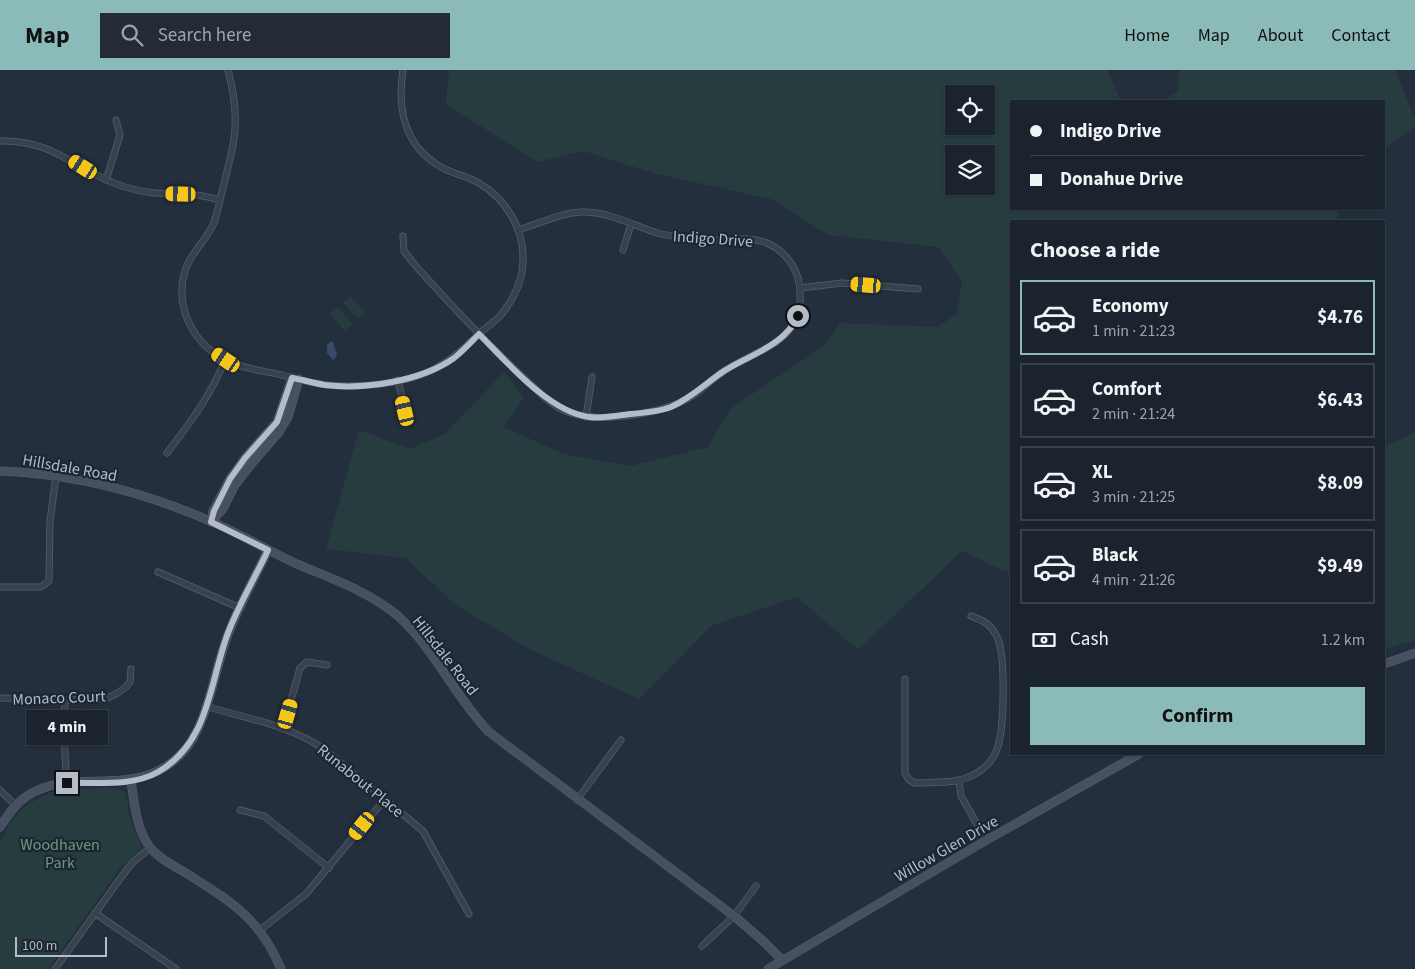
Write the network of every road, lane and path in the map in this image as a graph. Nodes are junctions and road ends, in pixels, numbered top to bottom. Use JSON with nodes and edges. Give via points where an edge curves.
{"nodes":[{"id":1,"x":228,"y":70,"type":"edge"},
{"id":2,"x":403,"y":70,"type":"edge"},
{"id":3,"x":116,"y":120,"type":"dead end"},
{"id":4,"x":0,"y":141,"type":"edge"},
{"id":5,"x":106,"y":180,"type":"junction"},
{"id":6,"x":220,"y":200,"type":"junction"},
{"id":7,"x":631,"y":224,"type":"junction"},
{"id":8,"x":518,"y":230,"type":"junction"},
{"id":9,"x":403,"y":236,"type":"dead end"},
{"id":10,"x":623,"y":250,"type":"dead end"},
{"id":11,"x":800,"y":288,"type":"junction"},
{"id":12,"x":918,"y":289,"type":"dead end"},
{"id":13,"x":479,"y":334,"type":"junction"},
{"id":14,"x":226,"y":360,"type":"junction"},
{"id":15,"x":592,"y":376,"type":"dead end"},
{"id":16,"x":295,"y":378,"type":"junction"},
{"id":17,"x":398,"y":380,"type":"junction"},
{"id":18,"x":405,"y":411,"type":"dead end"},
{"id":19,"x":586,"y":417,"type":"junction"},
{"id":20,"x":167,"y":452,"type":"dead end"},
{"id":21,"x":0,"y":471,"type":"edge"},
{"id":22,"x":56,"y":476,"type":"junction"},
{"id":23,"x":211,"y":522,"type":"junction"},
{"id":24,"x":268,"y":550,"type":"junction"},
{"id":25,"x":158,"y":572,"type":"dead end"},
{"id":26,"x":0,"y":588,"type":"edge"},
{"id":27,"x":240,"y":608,"type":"junction"},
{"id":28,"x":971,"y":616,"type":"dead end"},
{"id":29,"x":1415,"y":653,"type":"edge"},
{"id":30,"x":1385,"y":664,"type":"edge"},
{"id":31,"x":327,"y":665,"type":"dead end"},
{"id":32,"x":131,"y":669,"type":"dead end"},
{"id":33,"x":905,"y":679,"type":"dead end"},
{"id":34,"x":0,"y":698,"type":"edge"},
{"id":35,"x":65,"y":700,"type":"junction"},
{"id":36,"x":205,"y":706,"type":"junction"},
{"id":37,"x":283,"y":729,"type":"junction"},
{"id":38,"x":621,"y":740,"type":"dead end"},
{"id":39,"x":1138,"y":755,"type":"edge"},
{"id":40,"x":131,"y":780,"type":"junction"},
{"id":41,"x":959,"y":782,"type":"junction"},
{"id":42,"x":67,"y":783,"type":"junction"},
{"id":43,"x":0,"y":790,"type":"edge"},
{"id":44,"x":385,"y":799,"type":"junction"},
{"id":45,"x":577,"y":800,"type":"junction"},
{"id":46,"x":16,"y":806,"type":"junction"},
{"id":47,"x":240,"y":810,"type":"dead end"},
{"id":48,"x":0,"y":828,"type":"edge"},
{"id":49,"x":986,"y":840,"type":"junction"},
{"id":50,"x":150,"y":848,"type":"junction"},
{"id":51,"x":329,"y":868,"type":"junction"},
{"id":52,"x":756,"y":886,"type":"dead end"},
{"id":53,"x":95,"y":913,"type":"junction"},
{"id":54,"x":469,"y":914,"type":"dead end"},
{"id":55,"x":734,"y":916,"type":"junction"},
{"id":56,"x":260,"y":930,"type":"junction"},
{"id":57,"x":702,"y":946,"type":"dead end"},
{"id":58,"x":782,"y":960,"type":"junction"},
{"id":59,"x":55,"y":969,"type":"edge"},
{"id":60,"x":176,"y":969,"type":"edge"},
{"id":61,"x":280,"y":969,"type":"edge"},
{"id":62,"x":768,"y":969,"type":"edge"}],
"edges":[{"from":1,"to":6,"type":"street","via":[[233,89],[234,140]]},
{"from":2,"to":8,"type":"street","via":[[402,113],[417,147],[443,168],[472,179],[491,192],[507,209]]},
{"from":3,"to":5,"type":"street","via":[[120,134]]},
{"from":4,"to":5,"type":"street","via":[[46,148]]},
{"from":5,"to":6,"type":"street","via":[[146,192]]},
{"from":6,"to":14,"type":"street","via":[[213,224],[186,270],[182,298],[192,330],[206,347]]},
{"from":7,"to":8,"type":"street","name":"Indigo Drive","via":[[597,213],[582,212]]},
{"from":7,"to":10,"type":"street"},
{"from":7,"to":11,"type":"street","name":"Indigo Drive","via":[[660,234],[688,238],[747,239],[767,243],[792,264]]},
{"from":8,"to":13,"type":"street","via":[[523,262],[520,281],[500,316]]},
{"from":9,"to":13,"type":"street","name":"Indigo Drive","via":[[404,251],[414,264]]},
{"from":11,"to":12,"type":"street","via":[[842,283]]},
{"from":11,"to":19,"type":"street","name":"Indigo Drive","via":[[802,293],[794,326],[782,338],[724,371],[692,396],[670,408],[656,411],[605,418]]},
{"from":13,"to":17,"type":"street","via":[[454,358],[429,371]]},
{"from":13,"to":19,"type":"street","name":"Indigo Drive","via":[[547,399],[564,410]]},
{"from":14,"to":16,"type":"street","via":[[239,366]]},
{"from":14,"to":20,"type":"street","via":[[204,403]]},
{"from":15,"to":19,"type":"street"},
{"from":16,"to":17,"type":"street","via":[[326,385],[351,386]]},
{"from":16,"to":23,"type":"main road","via":[[277,422],[230,479]]},
{"from":17,"to":18,"type":"street"},
{"from":21,"to":22,"type":"main road","name":"Hillsdale Road"},
{"from":22,"to":23,"type":"main road","name":"Hillsdale Road","via":[[158,501]]},
{"from":22,"to":26,"type":"street","via":[[50,521],[49,581],[42,587]]},
{"from":23,"to":24,"type":"main road","name":"Hillsdale Road"},
{"from":24,"to":27,"type":"main road"},
{"from":24,"to":45,"type":"main road","name":"Hillsdale Road","via":[[361,592],[398,616],[422,641],[477,720]]},
{"from":25,"to":27,"type":"street"},
{"from":27,"to":36,"type":"main road","via":[[228,633]]},
{"from":28,"to":41,"type":"street","via":[[988,623],[998,641],[1002,659],[1000,730],[996,751],[990,761]]},
{"from":29,"to":30,"type":"main road"},
{"from":31,"to":37,"type":"street","via":[[307,662],[300,668]]},
{"from":32,"to":35,"type":"street","name":"Monaco Court","via":[[130,682],[116,694],[105,698]]},
{"from":33,"to":41,"type":"street","via":[[905,773],[915,783]]},
{"from":34,"to":35,"type":"street","name":"Monaco Court"},
{"from":35,"to":42,"type":"street"},
{"from":36,"to":37,"type":"street","name":"Runabout Place"},
{"from":36,"to":40,"type":"main road","via":[[195,735],[183,753],[157,772]]},
{"from":37,"to":44,"type":"street","name":"Runabout Place","via":[[310,739]]},
{"from":38,"to":45,"type":"street"},
{"from":39,"to":49,"type":"main road","name":"Willow Glen Drive"},
{"from":40,"to":42,"type":"main road"},
{"from":40,"to":50,"type":"main road","via":[[137,818]]},
{"from":41,"to":49,"type":"street","via":[[961,796]]},
{"from":42,"to":46,"type":"main road","via":[[42,789]]},
{"from":43,"to":46,"type":"street"},
{"from":44,"to":51,"type":"street"},
{"from":44,"to":54,"type":"street","name":"Runabout Place","via":[[423,830]]},
{"from":45,"to":55,"type":"main road","name":"Hillsdale Road"},
{"from":46,"to":48,"type":"main road"},
{"from":47,"to":51,"type":"street","via":[[264,816]]},
{"from":49,"to":58,"type":"main road","name":"Willow Glen Drive"},
{"from":50,"to":53,"type":"street","via":[[128,869]]},
{"from":50,"to":56,"type":"main road","via":[[238,907]]},
{"from":51,"to":56,"type":"street","via":[[306,894]]},
{"from":52,"to":55,"type":"street"},
{"from":53,"to":59,"type":"street"},
{"from":53,"to":60,"type":"street"},
{"from":55,"to":57,"type":"street"},
{"from":55,"to":58,"type":"main road","name":"Hillsdale Road"},
{"from":56,"to":61,"type":"main road"},
{"from":58,"to":62,"type":"main road","name":"Willow Glen Drive"}]}
